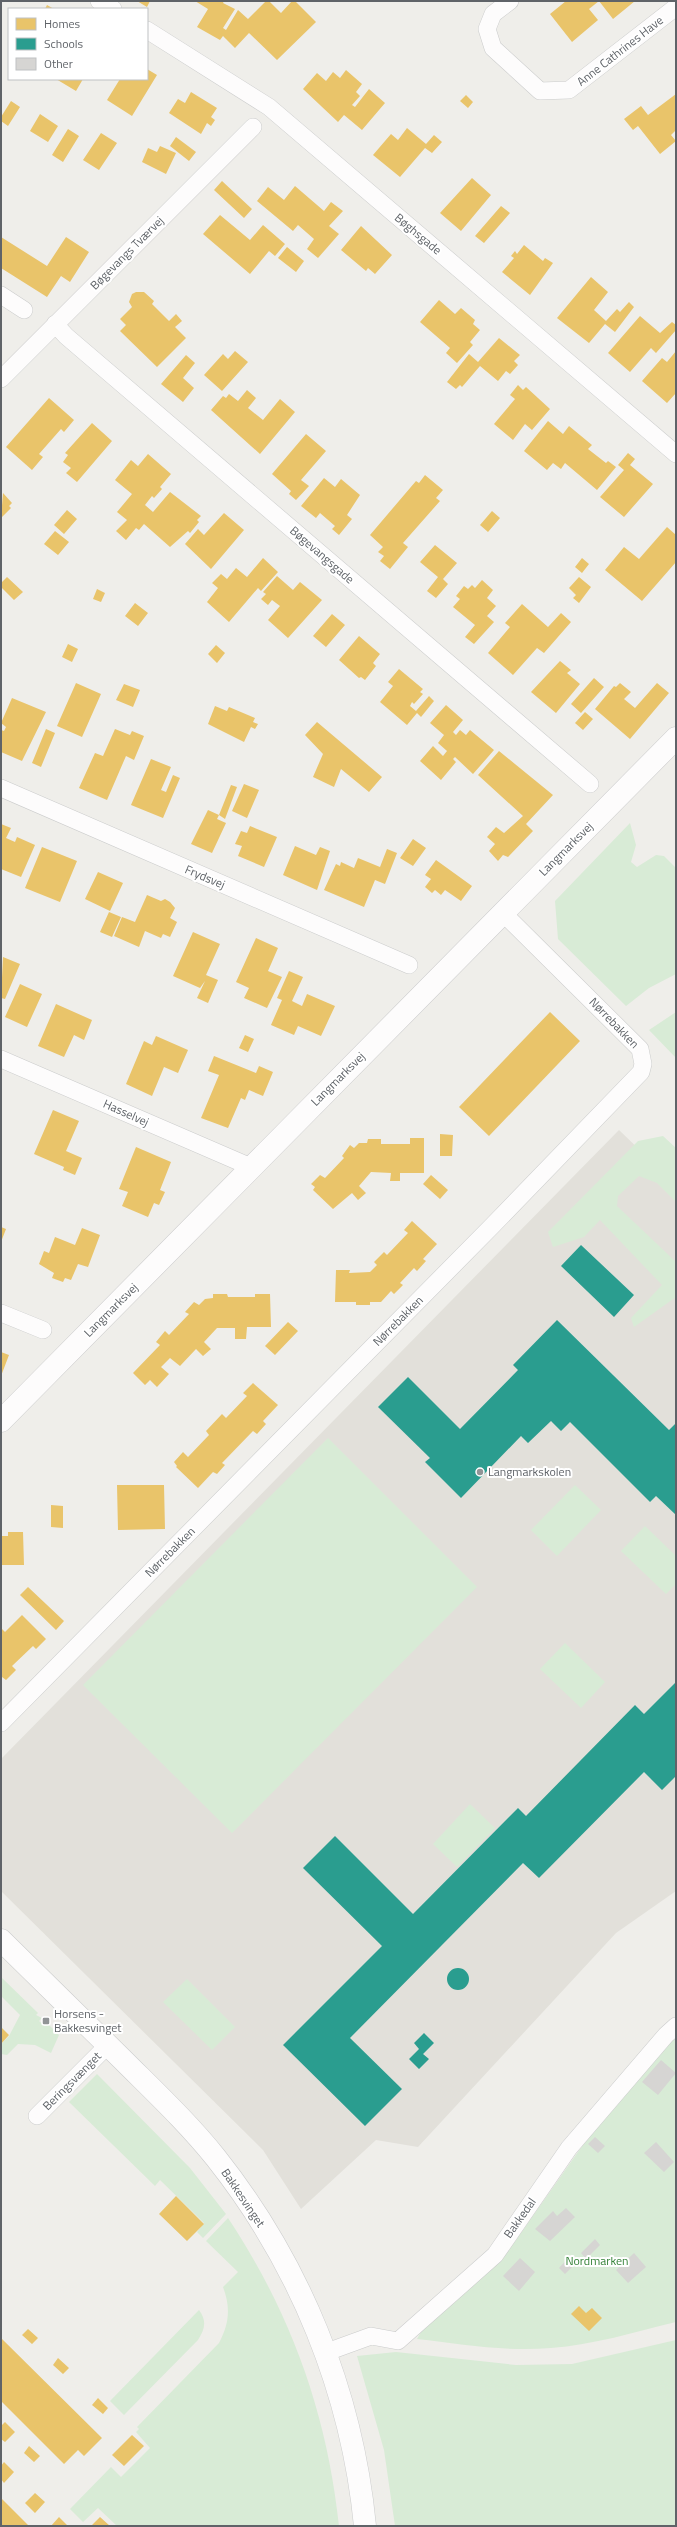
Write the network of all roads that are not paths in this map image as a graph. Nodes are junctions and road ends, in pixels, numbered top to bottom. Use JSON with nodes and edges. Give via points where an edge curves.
{"nodes":[{"id":1,"x":99,"y":1,"type":"edge"},
{"id":2,"x":510,"y":1,"type":"edge"},
{"id":3,"x":676,"y":7,"type":"edge"},
{"id":4,"x":110,"y":8,"type":"edge"},
{"id":5,"x":148,"y":31,"type":"edge"},
{"id":6,"x":253,"y":127,"type":"dead end"},
{"id":7,"x":1,"y":295,"type":"edge"},
{"id":8,"x":24,"y":310,"type":"dead end"},
{"id":9,"x":55,"y":324,"type":"junction"},
{"id":10,"x":1,"y":379,"type":"edge"},
{"id":11,"x":676,"y":454,"type":"edge"},
{"id":12,"x":676,"y":738,"type":"edge"},
{"id":13,"x":590,"y":784,"type":"dead end"},
{"id":14,"x":1,"y":788,"type":"edge"},
{"id":15,"x":503,"y":912,"type":"junction"},
{"id":16,"x":409,"y":965,"type":"dead end"},
{"id":17,"x":1,"y":1059,"type":"edge"},
{"id":18,"x":250,"y":1167,"type":"junction"},
{"id":19,"x":1,"y":1313,"type":"edge"},
{"id":20,"x":43,"y":1330,"type":"dead end"},
{"id":21,"x":1,"y":1421,"type":"edge"},
{"id":22,"x":1,"y":1722,"type":"edge"},
{"id":23,"x":1,"y":1940,"type":"edge"},
{"id":24,"x":676,"y":2026,"type":"edge"},
{"id":25,"x":108,"y":2045,"type":"junction"},
{"id":26,"x":37,"y":2116,"type":"dead end"},
{"id":27,"x":327,"y":2352,"type":"junction"},
{"id":28,"x":365,"y":2526,"type":"edge"}],
"edges":[{"from":1,"to":4,"type":"street"},
{"from":2,"to":3,"type":"street","name":"Anne Cathrines Have","via":[[494,14],[487,29],[493,48],[540,91],[569,90]]},
{"from":5,"to":11,"type":"street","name":"Bøghsgade","via":[[269,107]]},
{"from":6,"to":9,"type":"street","name":"Bøgevangs Tværvej"},
{"from":7,"to":8,"type":"street"},
{"from":9,"to":10,"type":"street","name":"Bøgevangs Tværvej"},
{"from":9,"to":13,"type":"street","name":"Bøgevangsgade"},
{"from":12,"to":15,"type":"main road","name":"Langmarksvej"},
{"from":14,"to":16,"type":"street","name":"Frydsvej"},
{"from":15,"to":18,"type":"main road","name":"Langmarksvej"},
{"from":15,"to":22,"type":"street","name":"Nørrebakken","via":[[640,1049],[643,1064],[641,1072],[493,1226]]},
{"from":17,"to":18,"type":"street","name":"Hasselvej"},
{"from":18,"to":21,"type":"main road","name":"Langmarksvej"},
{"from":19,"to":20,"type":"street"},
{"from":23,"to":25,"type":"main road","name":"Bakkesvinget"},
{"from":24,"to":27,"type":"street","name":"Bakkedal","via":[[569,2148],[495,2254],[398,2341],[371,2336]]},
{"from":25,"to":26,"type":"street","name":"Beringsvænget"},
{"from":25,"to":27,"type":"main road","name":"Bakkesvinget","via":[[172,2109],[216,2158],[252,2207],[296,2283]]},
{"from":27,"to":28,"type":"main road","name":"Bakkesvinget","via":[[361,2481]]}]}
